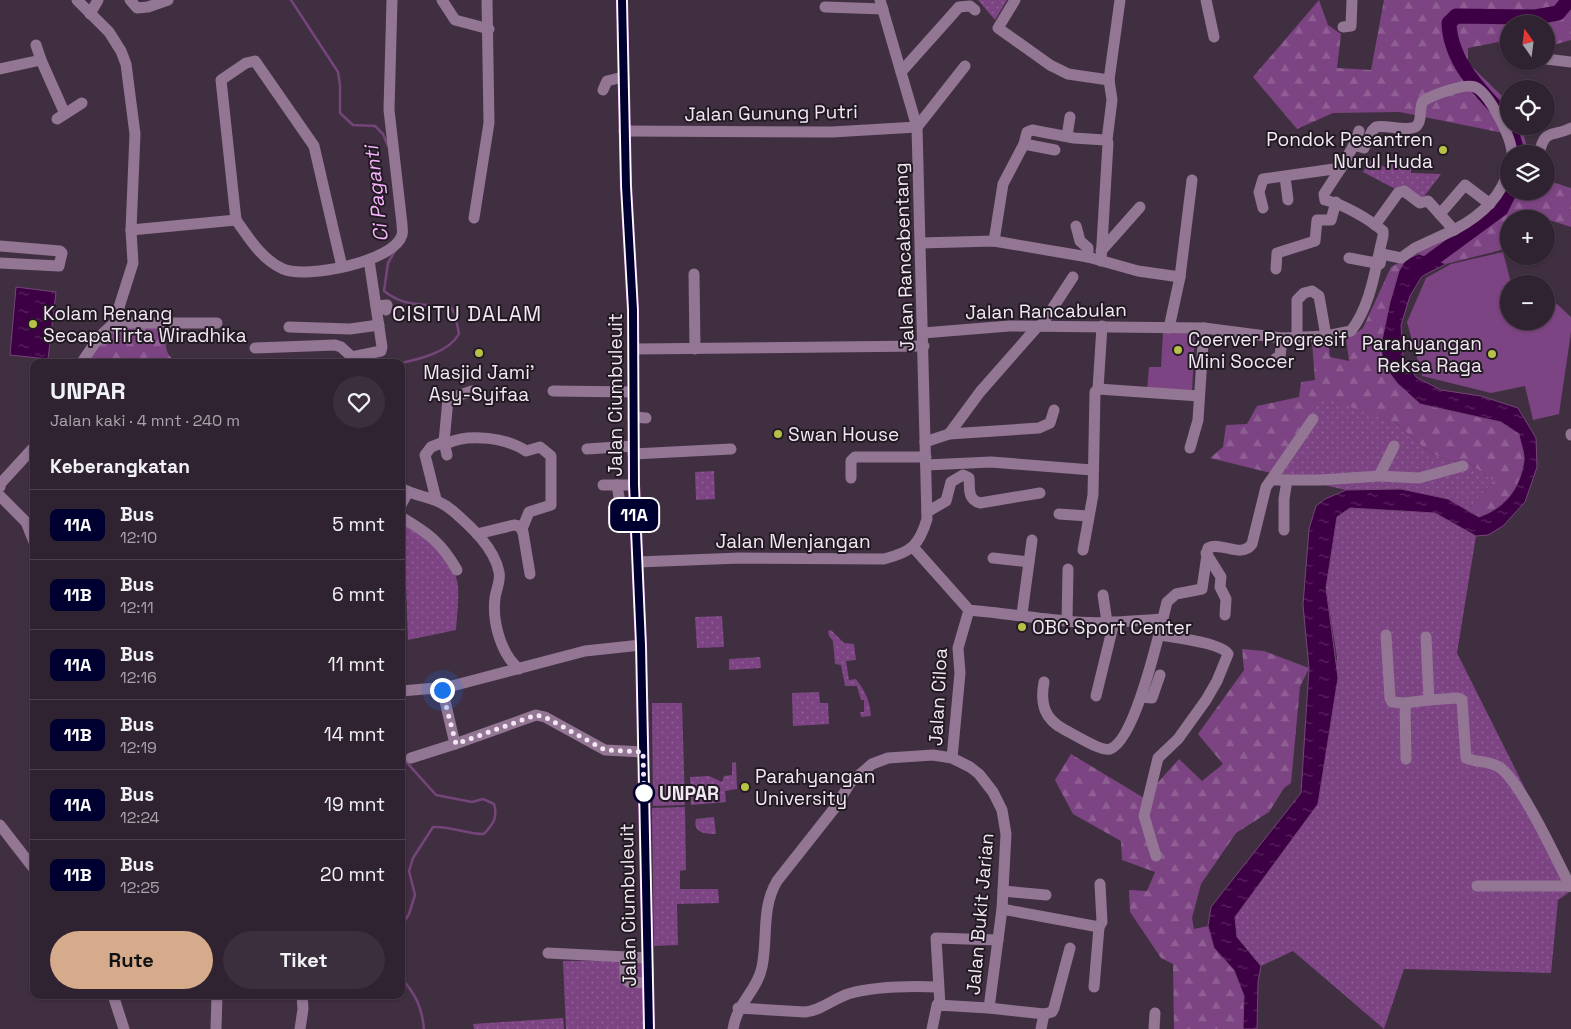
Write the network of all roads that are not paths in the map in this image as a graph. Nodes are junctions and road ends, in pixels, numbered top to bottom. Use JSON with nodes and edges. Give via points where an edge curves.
{"nodes":[{"id":1,"x":77,"y":0,"type":"edge"},
{"id":2,"x":98,"y":0,"type":"edge"},
{"id":3,"x":130,"y":0,"type":"edge"},
{"id":4,"x":168,"y":0,"type":"edge"},
{"id":5,"x":392,"y":0,"type":"edge"},
{"id":6,"x":442,"y":0,"type":"edge"},
{"id":7,"x":487,"y":0,"type":"edge"},
{"id":8,"x":622,"y":0,"type":"edge"},
{"id":9,"x":1015,"y":0,"type":"edge"},
{"id":10,"x":1120,"y":0,"type":"edge"},
{"id":11,"x":1206,"y":0,"type":"edge"},
{"id":12,"x":1352,"y":0,"type":"edge"},
{"id":13,"x":881,"y":5,"type":"edge"},
{"id":14,"x":825,"y":7,"type":"dead end"},
{"id":15,"x":975,"y":10,"type":"dead end"},
{"id":16,"x":90,"y":14,"type":"junction"},
{"id":17,"x":1343,"y":27,"type":"dead end"},
{"id":18,"x":489,"y":29,"type":"junction"},
{"id":19,"x":1214,"y":37,"type":"dead end"},
{"id":20,"x":36,"y":45,"type":"dead end"},
{"id":21,"x":41,"y":60,"type":"junction"},
{"id":22,"x":1555,"y":61,"type":"edge"},
{"id":23,"x":1571,"y":62,"type":"edge"},
{"id":24,"x":965,"y":66,"type":"dead end"},
{"id":25,"x":0,"y":69,"type":"edge"},
{"id":26,"x":901,"y":72,"type":"junction"},
{"id":27,"x":624,"y":77,"type":"junction"},
{"id":28,"x":1109,"y":80,"type":"junction"},
{"id":29,"x":603,"y":90,"type":"dead end"},
{"id":30,"x":82,"y":103,"type":"dead end"},
{"id":31,"x":1070,"y":116,"type":"dead end"},
{"id":32,"x":917,"y":127,"type":"junction"},
{"id":33,"x":1571,"y":128,"type":"edge"},
{"id":34,"x":624,"y":131,"type":"junction"},
{"id":35,"x":1359,"y":131,"type":"dead end"},
{"id":36,"x":1067,"y":136,"type":"junction"},
{"id":37,"x":1107,"y":140,"type":"junction"},
{"id":38,"x":1024,"y":144,"type":"junction"},
{"id":39,"x":1354,"y":145,"type":"junction"},
{"id":40,"x":1510,"y":145,"type":"edge"},
{"id":41,"x":1541,"y":145,"type":"edge"},
{"id":42,"x":1055,"y":150,"type":"dead end"},
{"id":43,"x":1292,"y":163,"type":"dead end"},
{"id":44,"x":1341,"y":168,"type":"junction"},
{"id":45,"x":1289,"y":176,"type":"junction"},
{"id":46,"x":1192,"y":180,"type":"dead end"},
{"id":47,"x":1500,"y":189,"type":"edge"},
{"id":48,"x":1288,"y":200,"type":"dead end"},
{"id":49,"x":1336,"y":202,"type":"junction"},
{"id":50,"x":1490,"y":204,"type":"junction"},
{"id":51,"x":1140,"y":207,"type":"dead end"},
{"id":52,"x":1264,"y":208,"type":"dead end"},
{"id":53,"x":1440,"y":214,"type":"junction"},
{"id":54,"x":474,"y":218,"type":"dead end"},
{"id":55,"x":236,"y":220,"type":"junction"},
{"id":56,"x":1375,"y":225,"type":"junction"},
{"id":57,"x":1076,"y":226,"type":"dead end"},
{"id":58,"x":131,"y":230,"type":"junction"},
{"id":59,"x":1454,"y":230,"type":"junction"},
{"id":60,"x":994,"y":241,"type":"junction"},
{"id":61,"x":921,"y":243,"type":"junction"},
{"id":62,"x":0,"y":246,"type":"edge"},
{"id":63,"x":1101,"y":256,"type":"junction"},
{"id":64,"x":1088,"y":257,"type":"junction"},
{"id":65,"x":1348,"y":258,"type":"dead end"},
{"id":66,"x":369,"y":260,"type":"junction"},
{"id":67,"x":0,"y":263,"type":"edge"},
{"id":68,"x":1376,"y":263,"type":"junction"},
{"id":69,"x":342,"y":268,"type":"junction"},
{"id":70,"x":1276,"y":269,"type":"dead end"},
{"id":71,"x":694,"y":274,"type":"dead end"},
{"id":72,"x":1374,"y":275,"type":"junction"},
{"id":73,"x":1073,"y":277,"type":"dead end"},
{"id":74,"x":1180,"y":277,"type":"junction"},
{"id":75,"x":114,"y":323,"type":"junction"},
{"id":76,"x":217,"y":324,"type":"dead end"},
{"id":77,"x":379,"y":325,"type":"junction"},
{"id":78,"x":1040,"y":326,"type":"junction"},
{"id":79,"x":1102,"y":326,"type":"junction"},
{"id":80,"x":289,"y":327,"type":"dead end"},
{"id":81,"x":1169,"y":328,"type":"junction"},
{"id":82,"x":1204,"y":328,"type":"junction"},
{"id":83,"x":923,"y":333,"type":"junction"},
{"id":84,"x":1296,"y":336,"type":"junction"},
{"id":85,"x":1326,"y":336,"type":"junction"},
{"id":86,"x":1282,"y":338,"type":"junction"},
{"id":87,"x":924,"y":346,"type":"junction"},
{"id":88,"x":255,"y":348,"type":"dead end"},
{"id":89,"x":633,"y":349,"type":"junction"},
{"id":90,"x":695,"y":349,"type":"junction"},
{"id":91,"x":1276,"y":358,"type":"dead end"},
{"id":92,"x":84,"y":359,"type":"edge"},
{"id":93,"x":1098,"y":389,"type":"junction"},
{"id":94,"x":472,"y":391,"type":"dead end"},
{"id":95,"x":553,"y":391,"type":"dead end"},
{"id":96,"x":634,"y":392,"type":"junction"},
{"id":97,"x":1198,"y":396,"type":"junction"},
{"id":98,"x":1054,"y":410,"type":"dead end"},
{"id":99,"x":1313,"y":419,"type":"dead end"},
{"id":100,"x":949,"y":434,"type":"junction"},
{"id":101,"x":926,"y":442,"type":"junction"},
{"id":102,"x":446,"y":443,"type":"junction"},
{"id":103,"x":1394,"y":446,"type":"dead end"},
{"id":104,"x":731,"y":448,"type":"dead end"},
{"id":105,"x":1190,"y":448,"type":"dead end"},
{"id":106,"x":587,"y":449,"type":"dead end"},
{"id":107,"x":633,"y":450,"type":"junction"},
{"id":108,"x":30,"y":451,"type":"edge"},
{"id":109,"x":447,"y":456,"type":"dead end"},
{"id":110,"x":926,"y":461,"type":"junction"},
{"id":111,"x":1462,"y":466,"type":"dead end"},
{"id":112,"x":1092,"y":470,"type":"junction"},
{"id":113,"x":1379,"y":476,"type":"junction"},
{"id":114,"x":851,"y":478,"type":"dead end"},
{"id":115,"x":1271,"y":480,"type":"junction"},
{"id":116,"x":1287,"y":480,"type":"junction"},
{"id":117,"x":603,"y":485,"type":"dead end"},
{"id":118,"x":617,"y":485,"type":"junction"},
{"id":119,"x":634,"y":485,"type":"junction"},
{"id":120,"x":0,"y":487,"type":"edge"},
{"id":121,"x":405,"y":490,"type":"edge"},
{"id":122,"x":1040,"y":493,"type":"dead end"},
{"id":123,"x":0,"y":496,"type":"edge"},
{"id":124,"x":436,"y":499,"type":"junction"},
{"id":125,"x":1059,"y":514,"type":"dead end"},
{"id":126,"x":927,"y":516,"type":"junction"},
{"id":127,"x":1088,"y":516,"type":"junction"},
{"id":128,"x":405,"y":520,"type":"edge"},
{"id":129,"x":30,"y":521,"type":"edge"},
{"id":130,"x":635,"y":524,"type":"junction"},
{"id":131,"x":522,"y":529,"type":"junction"},
{"id":132,"x":1284,"y":530,"type":"dead end"},
{"id":133,"x":477,"y":534,"type":"junction"},
{"id":134,"x":1032,"y":540,"type":"dead end"},
{"id":135,"x":913,"y":547,"type":"junction"},
{"id":136,"x":1082,"y":550,"type":"dead end"},
{"id":137,"x":1206,"y":553,"type":"junction"},
{"id":138,"x":992,"y":558,"type":"dead end"},
{"id":139,"x":638,"y":562,"type":"junction"},
{"id":140,"x":1029,"y":562,"type":"junction"},
{"id":141,"x":1068,"y":569,"type":"dead end"},
{"id":142,"x":457,"y":570,"type":"dead end"},
{"id":143,"x":530,"y":574,"type":"dead end"},
{"id":144,"x":1103,"y":595,"type":"dead end"},
{"id":145,"x":969,"y":610,"type":"junction"},
{"id":146,"x":1022,"y":614,"type":"junction"},
{"id":147,"x":1225,"y":615,"type":"dead end"},
{"id":148,"x":1163,"y":618,"type":"junction"},
{"id":149,"x":1067,"y":621,"type":"junction"},
{"id":150,"x":1110,"y":622,"type":"junction"},
{"id":151,"x":1160,"y":634,"type":"junction"},
{"id":152,"x":1386,"y":635,"type":"dead end"},
{"id":153,"x":1426,"y":637,"type":"dead end"},
{"id":154,"x":641,"y":645,"type":"junction"},
{"id":155,"x":519,"y":668,"type":"junction"},
{"id":156,"x":1160,"y":675,"type":"dead end"},
{"id":157,"x":1044,"y":682,"type":"dead end"},
{"id":158,"x":442,"y":688,"type":"junction"},
{"id":159,"x":405,"y":691,"type":"edge"},
{"id":160,"x":1096,"y":696,"type":"dead end"},
{"id":161,"x":1129,"y":696,"type":"dead end"},
{"id":162,"x":1140,"y":700,"type":"junction"},
{"id":163,"x":1429,"y":700,"type":"junction"},
{"id":164,"x":1405,"y":703,"type":"junction"},
{"id":165,"x":456,"y":744,"type":"junction"},
{"id":166,"x":643,"y":752,"type":"junction"},
{"id":167,"x":411,"y":758,"type":"dead end"},
{"id":168,"x":952,"y":758,"type":"junction"},
{"id":169,"x":1406,"y":759,"type":"dead end"},
{"id":170,"x":0,"y":825,"type":"edge"},
{"id":171,"x":1156,"y":856,"type":"dead end"},
{"id":172,"x":30,"y":864,"type":"edge"},
{"id":173,"x":1100,"y":884,"type":"dead end"},
{"id":174,"x":1478,"y":886,"type":"dead end"},
{"id":175,"x":1571,"y":886,"type":"edge"},
{"id":176,"x":1003,"y":891,"type":"junction"},
{"id":177,"x":1046,"y":895,"type":"dead end"},
{"id":178,"x":1002,"y":908,"type":"junction"},
{"id":179,"x":1099,"y":927,"type":"junction"},
{"id":180,"x":998,"y":940,"type":"junction"},
{"id":181,"x":1070,"y":948,"type":"dead end"},
{"id":182,"x":548,"y":953,"type":"dead end"},
{"id":183,"x":625,"y":958,"type":"junction"},
{"id":184,"x":647,"y":958,"type":"junction"},
{"id":185,"x":648,"y":983,"type":"junction"},
{"id":186,"x":937,"y":987,"type":"junction"},
{"id":187,"x":1094,"y":987,"type":"dead end"},
{"id":188,"x":113,"y":999,"type":"edge"},
{"id":189,"x":217,"y":999,"type":"edge"},
{"id":190,"x":302,"y":999,"type":"edge"},
{"id":191,"x":940,"y":1005,"type":"junction"},
{"id":192,"x":738,"y":1008,"type":"junction"},
{"id":193,"x":989,"y":1008,"type":"junction"},
{"id":194,"x":1154,"y":1013,"type":"dead end"},
{"id":195,"x":1044,"y":1014,"type":"junction"},
{"id":196,"x":124,"y":1029,"type":"edge"},
{"id":197,"x":216,"y":1029,"type":"edge"},
{"id":198,"x":300,"y":1029,"type":"edge"},
{"id":199,"x":649,"y":1029,"type":"edge"},
{"id":200,"x":733,"y":1029,"type":"edge"},
{"id":201,"x":932,"y":1029,"type":"edge"},
{"id":202,"x":1041,"y":1029,"type":"edge"},
{"id":203,"x":1154,"y":1029,"type":"edge"}],
"edges":[{"from":1,"to":16,"type":"street"},
{"from":2,"to":16,"type":"street"},
{"from":3,"to":4,"type":"street","via":[[137,8]]},
{"from":5,"to":66,"type":"street","via":[[389,110],[400,238]]},
{"from":6,"to":18,"type":"street","via":[[455,20]]},
{"from":7,"to":18,"type":"street"},
{"from":8,"to":27,"type":"main road","name":"Jalan Ciumbuleuit"},
{"from":9,"to":28,"type":"street","via":[[998,28],[1068,74]]},
{"from":10,"to":28,"type":"street"},
{"from":11,"to":19,"type":"street"},
{"from":12,"to":17,"type":"street","via":[[1351,26]]},
{"from":13,"to":14,"type":"street"},
{"from":13,"to":26,"type":"street","name":"Jalan Rancabentang"},
{"from":15,"to":26,"type":"street","via":[[970,6],[959,7]]},
{"from":16,"to":58,"type":"street","via":[[116,41],[126,64],[135,134]]},
{"from":18,"to":54,"type":"street","via":[[490,123]]},
{"from":20,"to":21,"type":"street"},
{"from":21,"to":25,"type":"street"},
{"from":21,"to":30,"type":"street","via":[[61,116]]},
{"from":22,"to":23,"type":"street"},
{"from":24,"to":32,"type":"street"},
{"from":26,"to":32,"type":"street","name":"Jalan Rancabentang"},
{"from":27,"to":29,"type":"street","via":[[607,82]]},
{"from":27,"to":34,"type":"main road","name":"Jalan Ciumbuleuit"},
{"from":28,"to":37,"type":"street","via":[[1112,100]]},
{"from":31,"to":36,"type":"street"},
{"from":32,"to":34,"type":"street","name":"Jalan Gunung Putri","via":[[825,132]]},
{"from":32,"to":61,"type":"street","name":"Jalan Rancabentang"},
{"from":33,"to":41,"type":"street","via":[[1546,135]]},
{"from":34,"to":89,"type":"main road","name":"Jalan Ciumbuleuit"},
{"from":35,"to":39,"type":"street"},
{"from":36,"to":37,"type":"street"},
{"from":36,"to":38,"type":"street","via":[[1029,130]]},
{"from":37,"to":63,"type":"street"},
{"from":38,"to":42,"type":"street"},
{"from":38,"to":60,"type":"street","via":[[1003,184]]},
{"from":39,"to":40,"type":"street","via":[[1364,148],[1376,127],[1416,127],[1423,101],[1451,89],[1469,87],[1477,89],[1498,114]]},
{"from":39,"to":44,"type":"street"},
{"from":43,"to":45,"type":"street"},
{"from":44,"to":45,"type":"street"},
{"from":44,"to":49,"type":"street","via":[[1324,197]]},
{"from":45,"to":48,"type":"street"},
{"from":45,"to":52,"type":"street","via":[[1267,178],[1261,183],[1259,192]]},
{"from":46,"to":74,"type":"street"},
{"from":47,"to":50,"type":"street"},
{"from":49,"to":56,"type":"street"},
{"from":49,"to":70,"type":"street","via":[[1330,220],[1317,220],[1315,241],[1277,253]]},
{"from":50,"to":53,"type":"street","via":[[1465,185]]},
{"from":50,"to":59,"type":"street"},
{"from":51,"to":63,"type":"street"},
{"from":53,"to":56,"type":"street","via":[[1426,200],[1421,203],[1401,191]]},
{"from":53,"to":59,"type":"street"},
{"from":55,"to":58,"type":"street"},
{"from":55,"to":69,"type":"street","via":[[265,257],[283,269],[303,273]]},
{"from":55,"to":69,"type":"street","via":[[221,80],[239,67],[255,61],[314,146]]},
{"from":56,"to":68,"type":"street","via":[[1383,232]]},
{"from":57,"to":64,"type":"street","via":[[1080,241],[1088,248]]},
{"from":58,"to":75,"type":"street","via":[[132,263]]},
{"from":59,"to":72,"type":"street","via":[[1401,258],[1382,254],[1379,272]]},
{"from":60,"to":61,"type":"street"},
{"from":60,"to":64,"type":"street"},
{"from":61,"to":83,"type":"street","name":"Jalan Rancabentang"},
{"from":62,"to":67,"type":"street","via":[[62,253],[59,266]]},
{"from":63,"to":64,"type":"street"},
{"from":63,"to":74,"type":"street","via":[[1138,271]]},
{"from":65,"to":68,"type":"street"},
{"from":66,"to":69,"type":"street"},
{"from":66,"to":77,"type":"street","via":[[381,308]]},
{"from":68,"to":72,"type":"street"},
{"from":71,"to":90,"type":"street"},
{"from":72,"to":85,"type":"street","name":"Jalan Rancabulan","via":[[1361,317],[1351,331]]},
{"from":73,"to":78,"type":"street"},
{"from":74,"to":81,"type":"street"},
{"from":75,"to":76,"type":"street"},
{"from":75,"to":92,"type":"street","via":[[99,337]]},
{"from":77,"to":80,"type":"street","via":[[350,329]]},
{"from":77,"to":88,"type":"street","via":[[382,350],[352,357],[335,345]]},
{"from":78,"to":79,"type":"street","name":"Jalan Rancabulan"},
{"from":78,"to":83,"type":"street","name":"Jalan Rancabulan"},
{"from":78,"to":100,"type":"street","via":[[980,392]]},
{"from":79,"to":81,"type":"street","name":"Jalan Rancabulan"},
{"from":79,"to":93,"type":"street"},
{"from":81,"to":82,"type":"street","name":"Jalan Rancabulan"},
{"from":82,"to":86,"type":"street","name":"Jalan Rancabulan"},
{"from":82,"to":97,"type":"street"},
{"from":83,"to":87,"type":"street","name":"Jalan Rancabentang"},
{"from":84,"to":85,"type":"street","name":"Jalan Rancabulan"},
{"from":84,"to":85,"type":"street","via":[[1296,300],[1312,291],[1319,296]]},
{"from":84,"to":86,"type":"street","name":"Jalan Rancabulan"},
{"from":86,"to":91,"type":"street","via":[[1280,357]]},
{"from":87,"to":90,"type":"street"},
{"from":87,"to":101,"type":"street","name":"Jalan Rancabentang"},
{"from":89,"to":90,"type":"street"},
{"from":89,"to":96,"type":"main road","name":"Jalan Ciumbuleuit"},
{"from":93,"to":97,"type":"street"},
{"from":93,"to":112,"type":"street","via":[[1095,392]]},
{"from":94,"to":102,"type":"street","via":[[447,402]]},
{"from":95,"to":96,"type":"street"},
{"from":96,"to":107,"type":"main road","name":"Jalan Ciumbuleuit","via":[[640,417]]},
{"from":97,"to":105,"type":"street","via":[[1198,420]]},
{"from":98,"to":100,"type":"street","via":[[1050,423],[1039,428]]},
{"from":99,"to":115,"type":"street"},
{"from":100,"to":101,"type":"street"},
{"from":101,"to":110,"type":"street","name":"Jalan Rancabentang"},
{"from":102,"to":109,"type":"street"},
{"from":102,"to":124,"type":"street","via":[[431,447],[425,455]]},
{"from":102,"to":131,"type":"street","via":[[499,439],[526,452],[540,448],[551,456],[551,505],[529,512]]},
{"from":103,"to":113,"type":"street"},
{"from":104,"to":107,"type":"street"},
{"from":106,"to":107,"type":"street"},
{"from":107,"to":119,"type":"main road","name":"Jalan Ciumbuleuit"},
{"from":108,"to":120,"type":"street"},
{"from":110,"to":112,"type":"street","via":[[991,462]]},
{"from":110,"to":114,"type":"street","via":[[855,457],[851,461]]},
{"from":110,"to":126,"type":"street","name":"Jalan Rancabentang"},
{"from":111,"to":113,"type":"street","via":[[1419,478]]},
{"from":112,"to":127,"type":"street","via":[[1093,495]]},
{"from":113,"to":116,"type":"street"},
{"from":115,"to":116,"type":"street"},
{"from":115,"to":137,"type":"street","via":[[1248,548],[1243,551],[1214,545]]},
{"from":116,"to":132,"type":"street"},
{"from":117,"to":118,"type":"street"},
{"from":118,"to":119,"type":"street"},
{"from":118,"to":130,"type":"street","via":[[623,522]]},
{"from":119,"to":130,"type":"main road","name":"Jalan Ciumbuleuit"},
{"from":121,"to":124,"type":"street"},
{"from":122,"to":126,"type":"street","via":[[980,503],[972,500],[969,478],[963,475],[951,482],[946,501]]},
{"from":123,"to":129,"type":"street"},
{"from":124,"to":133,"type":"street"},
{"from":125,"to":127,"type":"street"},
{"from":126,"to":135,"type":"street","via":[[920,540]]},
{"from":127,"to":136,"type":"street"},
{"from":128,"to":142,"type":"street","via":[[433,537],[446,550]]},
{"from":130,"to":139,"type":"main road","name":"Jalan Ciumbuleuit"},
{"from":131,"to":133,"type":"street","via":[[514,525]]},
{"from":131,"to":143,"type":"street"},
{"from":133,"to":155,"type":"street","via":[[486,544],[500,573],[495,600],[498,627],[505,653]]},
{"from":134,"to":140,"type":"street"},
{"from":135,"to":139,"type":"street","name":"Jalan Menjangan","via":[[884,559],[740,558]]},
{"from":135,"to":145,"type":"street"},
{"from":137,"to":147,"type":"street","via":[[1221,577],[1220,587],[1226,599]]},
{"from":137,"to":148,"type":"street","via":[[1202,589],[1171,597]]},
{"from":138,"to":140,"type":"street"},
{"from":139,"to":154,"type":"main road","name":"Jalan Ciumbuleuit"},
{"from":140,"to":146,"type":"street"},
{"from":141,"to":149,"type":"street"},
{"from":144,"to":150,"type":"street"},
{"from":145,"to":146,"type":"street"},
{"from":145,"to":168,"type":"street","name":"Jalan Ciloa","via":[[958,648],[960,673]]},
{"from":146,"to":149,"type":"street"},
{"from":148,"to":150,"type":"street"},
{"from":148,"to":151,"type":"street"},
{"from":149,"to":150,"type":"street"},
{"from":150,"to":160,"type":"street"},
{"from":151,"to":162,"type":"street"},
{"from":151,"to":171,"type":"street","via":[[1224,650],[1228,655],[1206,700],[1178,739],[1158,758],[1144,816]]},
{"from":152,"to":164,"type":"street","via":[[1390,698],[1392,702]]},
{"from":153,"to":163,"type":"street"},
{"from":154,"to":155,"type":"street","via":[[585,651]]},
{"from":154,"to":166,"type":"main road","name":"Jalan Ciumbuleuit"},
{"from":155,"to":158,"type":"street"},
{"from":156,"to":162,"type":"street","via":[[1152,698]]},
{"from":157,"to":162,"type":"street","via":[[1041,699],[1051,719],[1061,728],[1102,749],[1112,748],[1118,742]]},
{"from":158,"to":159,"type":"street"},
{"from":158,"to":165,"type":"street"},
{"from":161,"to":162,"type":"street"},
{"from":163,"to":164,"type":"street"},
{"from":163,"to":175,"type":"street","via":[[1462,700],[1466,758],[1489,762],[1510,778]]},
{"from":164,"to":169,"type":"street"},
{"from":165,"to":166,"type":"street","via":[[536,715],[605,750]]},
{"from":165,"to":167,"type":"street"},
{"from":166,"to":184,"type":"main road","name":"Jalan Ciumbuleuit"},
{"from":168,"to":176,"type":"street","name":"Jalan Bukit Jarian","via":[[979,774],[1001,807],[1006,834]]},
{"from":168,"to":192,"type":"street","name":"Jalan Bukit Jarian","via":[[933,755],[888,758],[866,768],[850,783],[773,888],[766,906],[762,968],[752,990]]},
{"from":170,"to":172,"type":"street"},
{"from":173,"to":179,"type":"street","via":[[1102,922]]},
{"from":174,"to":175,"type":"street"},
{"from":176,"to":177,"type":"street"},
{"from":176,"to":178,"type":"street","name":"Jalan Bukit Jarian"},
{"from":178,"to":179,"type":"street"},
{"from":178,"to":180,"type":"street","name":"Jalan Bukit Jarian"},
{"from":179,"to":187,"type":"street"},
{"from":180,"to":186,"type":"street","via":[[936,938]]},
{"from":180,"to":193,"type":"street","name":"Jalan Bukit Jarian"},
{"from":181,"to":195,"type":"street","via":[[1054,1008]]},
{"from":182,"to":183,"type":"street"},
{"from":183,"to":184,"type":"street"},
{"from":183,"to":185,"type":"street","via":[[625,979]]},
{"from":184,"to":185,"type":"main road","name":"Jalan Ciumbuleuit"},
{"from":185,"to":199,"type":"main road","name":"Jalan Ciumbuleuit"},
{"from":186,"to":191,"type":"street"},
{"from":186,"to":192,"type":"street","via":[[906,986],[849,994],[812,1012]]},
{"from":188,"to":196,"type":"street"},
{"from":189,"to":197,"type":"street"},
{"from":190,"to":198,"type":"street"},
{"from":191,"to":193,"type":"street"},
{"from":191,"to":201,"type":"street","via":[[936,1007]]},
{"from":192,"to":200,"type":"street","name":"Jalan Bukit Jarian"},
{"from":193,"to":195,"type":"street"},
{"from":194,"to":203,"type":"street"},
{"from":195,"to":202,"type":"street"}]}
